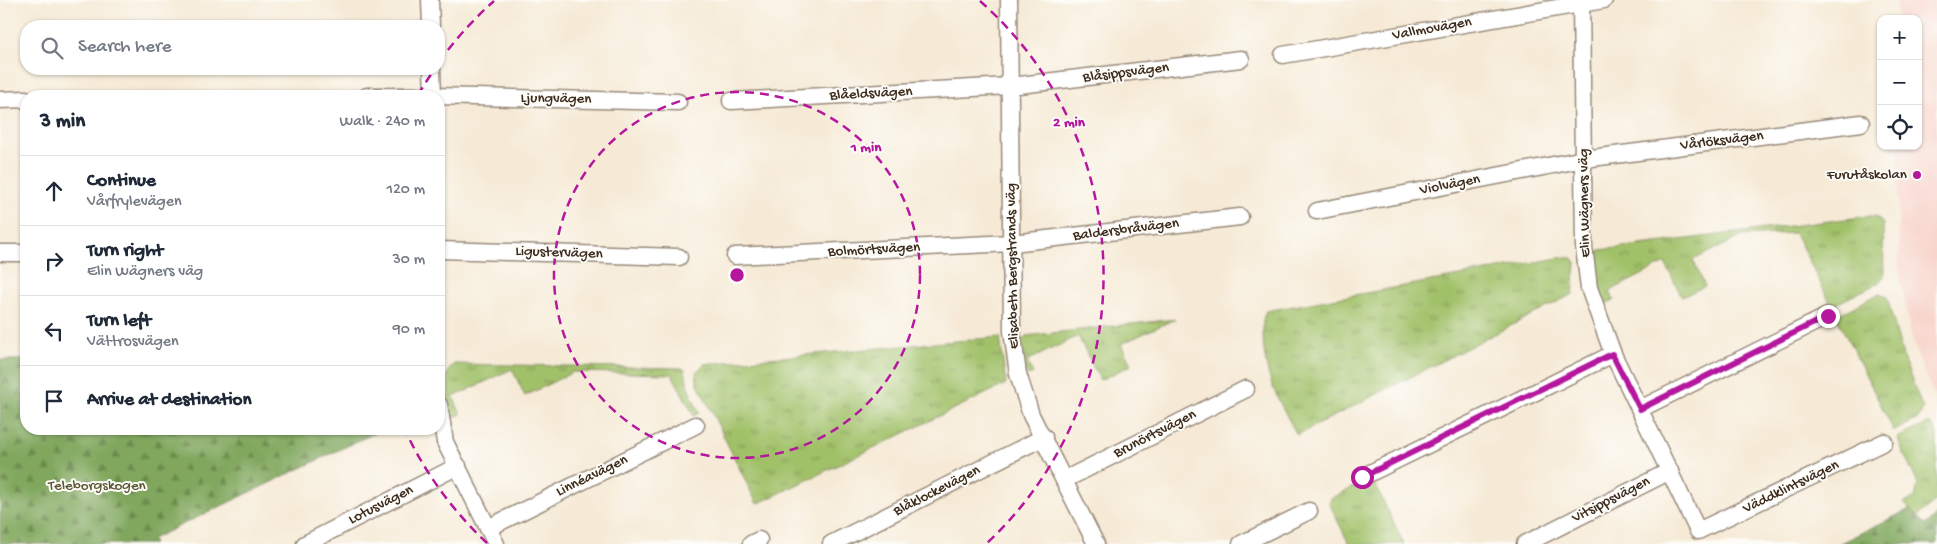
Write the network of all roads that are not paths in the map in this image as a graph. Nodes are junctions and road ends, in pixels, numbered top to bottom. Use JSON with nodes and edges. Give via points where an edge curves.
{"nodes":[{"id":1,"x":430,"y":0,"type":"edge"},
{"id":2,"x":1009,"y":0,"type":"edge"},
{"id":3,"x":1604,"y":0,"type":"edge"},
{"id":4,"x":1581,"y":1,"type":"edge"},
{"id":5,"x":431,"y":20,"type":"edge"},
{"id":6,"x":1282,"y":55,"type":"dead end"},
{"id":7,"x":1241,"y":59,"type":"dead end"},
{"id":8,"x":432,"y":75,"type":"edge"},
{"id":9,"x":1010,"y":86,"type":"junction"},
{"id":10,"x":433,"y":90,"type":"edge"},
{"id":11,"x":445,"y":96,"type":"edge"},
{"id":12,"x":20,"y":99,"type":"edge"},
{"id":13,"x":0,"y":100,"type":"edge"},
{"id":14,"x":731,"y":101,"type":"dead end"},
{"id":15,"x":678,"y":102,"type":"dead end"},
{"id":16,"x":1861,"y":123,"type":"dead end"},
{"id":17,"x":1584,"y":159,"type":"junction"},
{"id":18,"x":1317,"y":211,"type":"dead end"},
{"id":19,"x":1240,"y":217,"type":"dead end"},
{"id":20,"x":1012,"y":243,"type":"junction"},
{"id":21,"x":445,"y":250,"type":"edge"},
{"id":22,"x":0,"y":253,"type":"edge"},
{"id":23,"x":20,"y":253,"type":"edge"},
{"id":24,"x":735,"y":256,"type":"dead end"},
{"id":25,"x":679,"y":257,"type":"dead end"},
{"id":26,"x":1828,"y":316,"type":"dead end"},
{"id":27,"x":1612,"y":354,"type":"junction"},
{"id":28,"x":1246,"y":388,"type":"dead end"},
{"id":29,"x":1640,"y":409,"type":"junction"},
{"id":30,"x":696,"y":425,"type":"dead end"},
{"id":31,"x":444,"y":435,"type":"edge"},
{"id":32,"x":1044,"y":438,"type":"junction"},
{"id":33,"x":1884,"y":442,"type":"dead end"},
{"id":34,"x":458,"y":466,"type":"junction"},
{"id":35,"x":1670,"y":470,"type":"junction"},
{"id":36,"x":1362,"y":477,"type":"dead end"},
{"id":37,"x":1064,"y":480,"type":"junction"},
{"id":38,"x":1309,"y":510,"type":"dead end"},
{"id":39,"x":488,"y":528,"type":"junction"},
{"id":40,"x":1698,"y":532,"type":"joint"},
{"id":41,"x":305,"y":544,"type":"edge"},
{"id":42,"x":496,"y":544,"type":"edge"},
{"id":43,"x":831,"y":544,"type":"edge"},
{"id":44,"x":1096,"y":544,"type":"edge"},
{"id":45,"x":1241,"y":544,"type":"edge"},
{"id":46,"x":1525,"y":544,"type":"edge"}],
"edges":[{"from":1,"to":5,"type":"street"},
{"from":2,"to":9,"type":"street","name":"Elisabeth Bergstrands väg"},
{"from":3,"to":4,"type":"street","name":"Vallmovägen"},
{"from":4,"to":6,"type":"street","name":"Vallmovägen"},
{"from":4,"to":17,"type":"street","name":"Elin Wägners väg"},
{"from":7,"to":9,"type":"street","name":"Blåsippsvägen"},
{"from":8,"to":10,"type":"street"},
{"from":9,"to":14,"type":"street","name":"Blåeldsvägen"},
{"from":9,"to":20,"type":"street","name":"Elisabeth Bergstrands väg"},
{"from":11,"to":15,"type":"street","name":"Ljungvägen"},
{"from":12,"to":13,"type":"street"},
{"from":16,"to":17,"type":"street","name":"Vårlöksvägen"},
{"from":17,"to":18,"type":"street","name":"Violvägen"},
{"from":17,"to":27,"type":"street","name":"Elin Wägners väg","via":[[1584,247],[1589,288]]},
{"from":19,"to":20,"type":"street","name":"Baldersbråvägen"},
{"from":20,"to":24,"type":"street","name":"Bolmörtsvägen"},
{"from":20,"to":32,"type":"street","name":"Elisabeth Bergstrands väg","via":[[1012,331],[1018,374],[1030,414]]},
{"from":21,"to":25,"type":"street","name":"Ligustervägen"},
{"from":22,"to":23,"type":"street"},
{"from":26,"to":29,"type":"street"},
{"from":27,"to":29,"type":"street","name":"Elin Wägners väg"},
{"from":27,"to":36,"type":"street"},
{"from":28,"to":37,"type":"street","name":"Brunörtsvägen"},
{"from":29,"to":35,"type":"street","name":"Elin Wägners väg"},
{"from":30,"to":39,"type":"street","name":"Linnéavägen"},
{"from":31,"to":34,"type":"street"},
{"from":32,"to":37,"type":"street","name":"Elisabeth Bergstrands väg"},
{"from":32,"to":43,"type":"street","name":"Blåklockevägen"},
{"from":33,"to":40,"type":"street","name":"Väddklintsvägen"},
{"from":34,"to":39,"type":"street"},
{"from":34,"to":41,"type":"street","name":"Lotusvägen"},
{"from":35,"to":40,"type":"street","name":"Elin Wägners väg"},
{"from":35,"to":46,"type":"street","name":"Vitsippsvägen"},
{"from":37,"to":44,"type":"street","name":"Elisabeth Bergstrands väg"},
{"from":38,"to":45,"type":"street"},
{"from":39,"to":42,"type":"street"}]}
